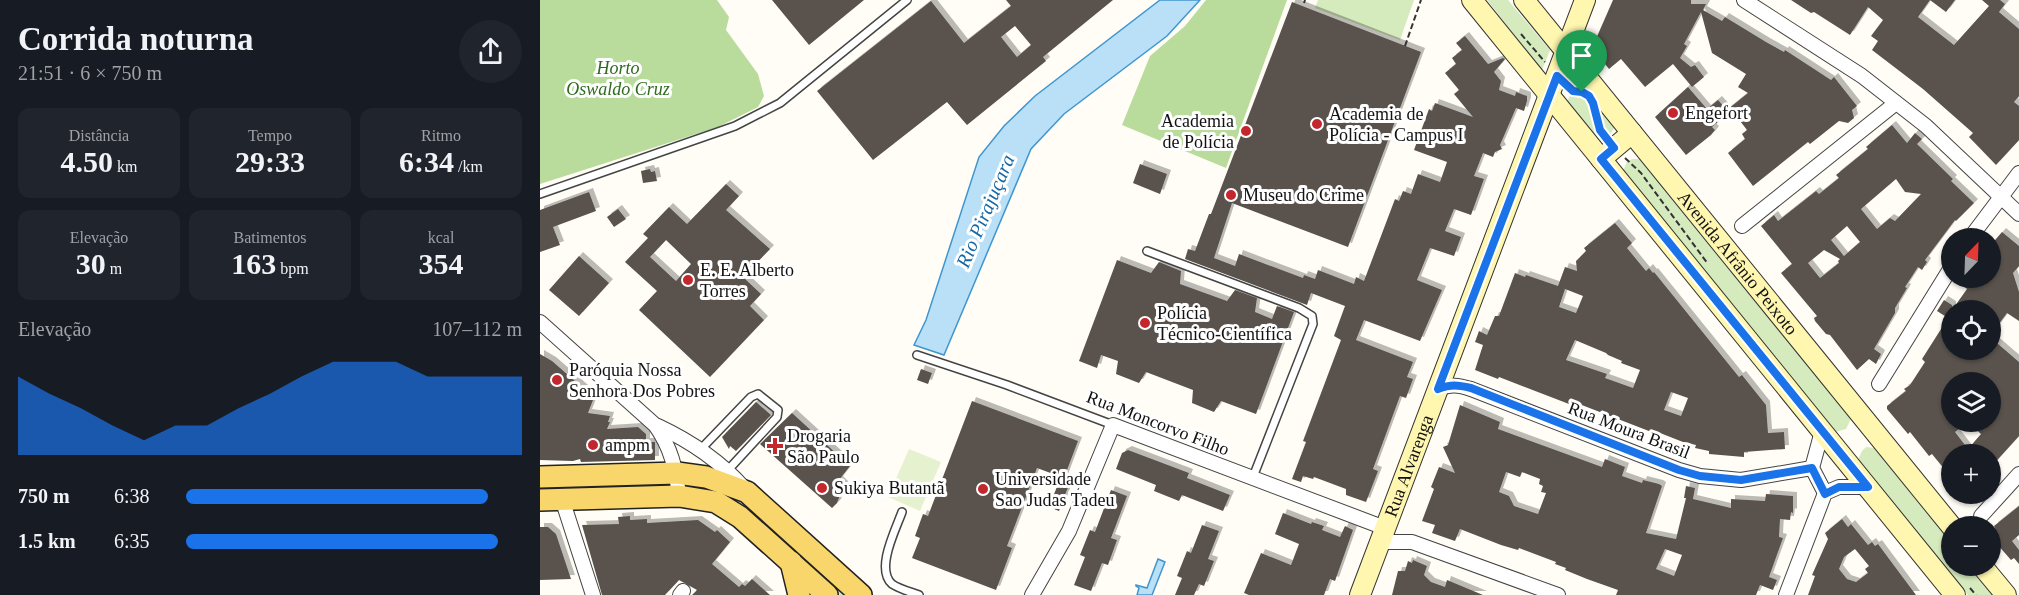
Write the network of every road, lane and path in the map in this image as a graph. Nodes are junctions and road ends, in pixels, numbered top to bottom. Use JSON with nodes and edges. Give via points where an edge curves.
{"nodes":[{"id":1,"x":907,"y":0,"type":"edge"},
{"id":2,"x":1420,"y":0,"type":"edge"},
{"id":3,"x":1472,"y":0,"type":"edge"},
{"id":4,"x":1524,"y":0,"type":"edge"},
{"id":5,"x":1585,"y":0,"type":"edge"},
{"id":6,"x":1744,"y":0,"type":"edge"},
{"id":7,"x":1521,"y":34,"type":"dead end"},
{"id":8,"x":1405,"y":46,"type":"dead end"},
{"id":9,"x":1566,"y":52,"type":"junction"},
{"id":10,"x":1557,"y":76,"type":"junction"},
{"id":11,"x":1549,"y":96,"type":"junction"},
{"id":12,"x":1896,"y":103,"type":"junction"},
{"id":13,"x":1595,"y":112,"type":"dead end"},
{"id":14,"x":1632,"y":133,"type":"junction"},
{"id":15,"x":1607,"y":154,"type":"junction"},
{"id":16,"x":2019,"y":173,"type":"edge"},
{"id":17,"x":540,"y":194,"type":"edge"},
{"id":18,"x":2000,"y":196,"type":"junction"},
{"id":19,"x":2019,"y":214,"type":"edge"},
{"id":20,"x":1742,"y":226,"type":"dead end"},
{"id":21,"x":1977,"y":228,"type":"edge"},
{"id":22,"x":1147,"y":251,"type":"dead end"},
{"id":23,"x":1713,"y":271,"type":"dead end"},
{"id":24,"x":1941,"y":284,"type":"edge"},
{"id":25,"x":540,"y":322,"type":"edge"},
{"id":26,"x":917,"y":355,"type":"dead end"},
{"id":27,"x":1879,"y":384,"type":"dead end"},
{"id":28,"x":1438,"y":389,"type":"junction"},
{"id":29,"x":1113,"y":424,"type":"junction"},
{"id":30,"x":655,"y":425,"type":"junction"},
{"id":31,"x":1822,"y":431,"type":"junction"},
{"id":32,"x":700,"y":450,"type":"junction"},
{"id":33,"x":1812,"y":468,"type":"junction"},
{"id":34,"x":728,"y":470,"type":"junction"},
{"id":35,"x":677,"y":472,"type":"junction"},
{"id":36,"x":2019,"y":474,"type":"edge"},
{"id":37,"x":540,"y":477,"type":"edge"},
{"id":38,"x":1253,"y":477,"type":"junction"},
{"id":39,"x":1868,"y":487,"type":"junction"},
{"id":40,"x":747,"y":492,"type":"junction"},
{"id":41,"x":1825,"y":494,"type":"junction"},
{"id":42,"x":680,"y":496,"type":"junction"},
{"id":43,"x":562,"y":499,"type":"junction"},
{"id":44,"x":540,"y":500,"type":"edge"},
{"id":45,"x":902,"y":512,"type":"dead end"},
{"id":46,"x":1943,"y":516,"type":"edge"},
{"id":47,"x":1981,"y":516,"type":"dead end"},
{"id":48,"x":1382,"y":535,"type":"junction"},
{"id":49,"x":790,"y":562,"type":"junction"},
{"id":50,"x":1990,"y":576,"type":"edge"},
{"id":51,"x":592,"y":595,"type":"edge"},
{"id":52,"x":799,"y":595,"type":"edge"},
{"id":53,"x":827,"y":595,"type":"edge"},
{"id":54,"x":861,"y":595,"type":"edge"},
{"id":55,"x":919,"y":595,"type":"edge"},
{"id":56,"x":1032,"y":595,"type":"edge"},
{"id":57,"x":1360,"y":595,"type":"edge"},
{"id":58,"x":1558,"y":595,"type":"edge"},
{"id":59,"x":1786,"y":595,"type":"edge"},
{"id":60,"x":1955,"y":595,"type":"edge"},
{"id":61,"x":2006,"y":595,"type":"edge"}],
"edges":[{"from":1,"to":17,"type":"lane","via":[[780,103],[735,126]]},
{"from":2,"to":8,"type":"path"},
{"from":3,"to":11,"type":"main road"},
{"from":4,"to":9,"type":"main road","name":"Avenida Afrânio Peixoto"},
{"from":5,"to":9,"type":"main road","name":"Rua Alvarenga"},
{"from":6,"to":12,"type":"street","via":[[1826,51]]},
{"from":7,"to":10,"type":"path"},
{"from":9,"to":10,"type":"main road","name":"Rua Alvarenga"},
{"from":9,"to":14,"type":"main road","name":"Avenida Afrânio Peixoto"},
{"from":10,"to":11,"type":"main road","name":"Rua Alvarenga"},
{"from":11,"to":15,"type":"main road"},
{"from":11,"to":28,"type":"main road","name":"Rua Alvarenga"},
{"from":12,"to":18,"type":"street"},
{"from":12,"to":20,"type":"street"},
{"from":13,"to":15,"type":"path"},
{"from":14,"to":15,"type":"main road"},
{"from":14,"to":46,"type":"main road","name":"Avenida Afrânio Peixoto"},
{"from":15,"to":23,"type":"path","via":[[1641,173]]},
{"from":15,"to":31,"type":"main road"},
{"from":16,"to":18,"type":"street"},
{"from":18,"to":19,"type":"street"},
{"from":18,"to":21,"type":"street"},
{"from":22,"to":38,"type":"lane","via":[[1312,316],[1313,324]]},
{"from":24,"to":27,"type":"street"},
{"from":25,"to":30,"type":"street"},
{"from":26,"to":29,"type":"lane","name":"Rua Moncorvo Filho"},
{"from":28,"to":33,"type":"street","name":"Rua Moura Brasil","via":[[1449,385],[1471,388],[1700,476],[1741,480]]},
{"from":28,"to":48,"type":"main road","name":"Rua Alvarenga"},
{"from":29,"to":38,"type":"street","name":"Rua Moncorvo Filho"},
{"from":29,"to":56,"type":"street","via":[[1069,531]]},
{"from":30,"to":32,"type":"street"},
{"from":30,"to":35,"type":"street","via":[[668,445]]},
{"from":31,"to":33,"type":"street"},
{"from":31,"to":39,"type":"main road"},
{"from":32,"to":34,"type":"street"},
{"from":32,"to":34,"type":"lane","via":[[754,394],[767,399],[778,410],[777,417]]},
{"from":33,"to":41,"type":"street"},
{"from":34,"to":40,"type":"street"},
{"from":35,"to":37,"type":"main road"},
{"from":35,"to":40,"type":"main road","via":[[706,477]]},
{"from":35,"to":42,"type":"street"},
{"from":36,"to":47,"type":"street"},
{"from":38,"to":48,"type":"street","name":"Rua Moncorvo Filho"},
{"from":39,"to":41,"type":"street","via":[[1839,487]]},
{"from":39,"to":60,"type":"main road"},
{"from":40,"to":54,"type":"main road"},
{"from":41,"to":59,"type":"street"},
{"from":42,"to":43,"type":"main road"},
{"from":42,"to":49,"type":"main road","via":[[707,499],[727,507]]},
{"from":43,"to":44,"type":"main road"},
{"from":43,"to":51,"type":"street"},
{"from":45,"to":55,"type":"lane","via":[[885,561],[887,576],[891,583]]},
{"from":48,"to":57,"type":"main road","name":"Rua Alvarenga"},
{"from":48,"to":58,"type":"street","name":"Rua Moncorvo Filho","via":[[1420,544]]},
{"from":49,"to":52,"type":"main road"},
{"from":49,"to":53,"type":"main road"},
{"from":50,"to":61,"type":"main road"}]}
